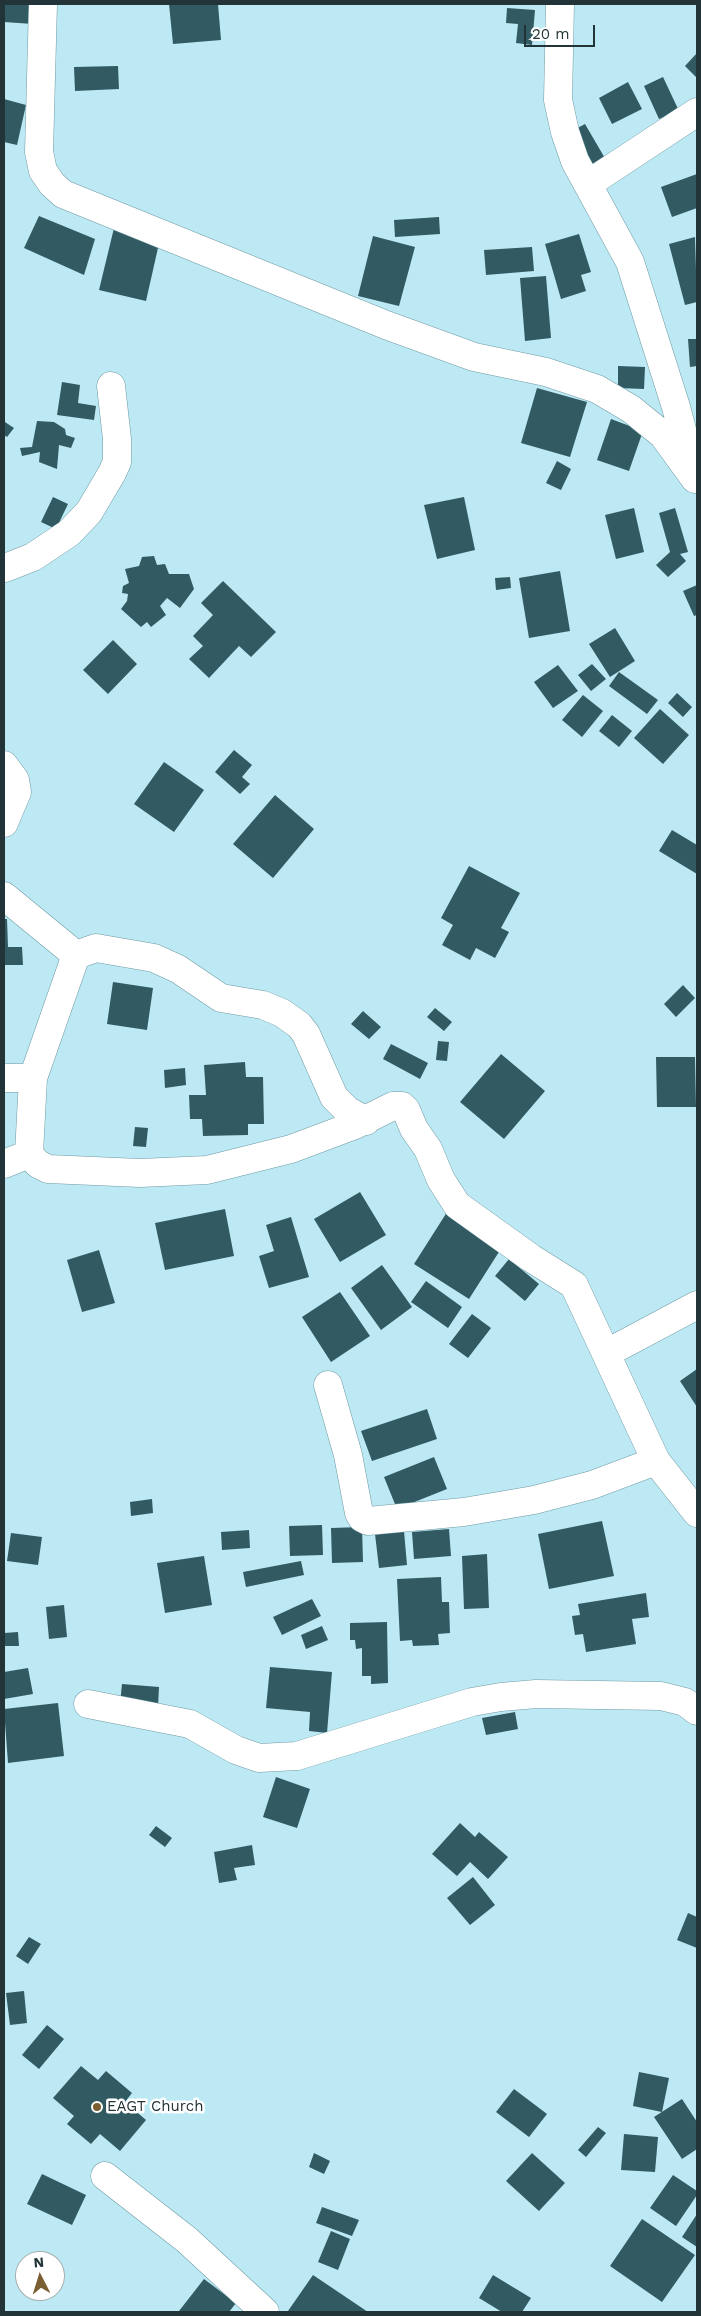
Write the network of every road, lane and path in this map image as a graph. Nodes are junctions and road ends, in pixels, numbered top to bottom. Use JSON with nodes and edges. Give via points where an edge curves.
{"nodes":[{"id":1,"x":43,"y":4,"type":"edge"},
{"id":2,"x":560,"y":4,"type":"edge"},
{"id":3,"x":697,"y":112,"type":"edge"},
{"id":4,"x":588,"y":184,"type":"junction"},
{"id":5,"x":111,"y":386,"type":"dead end"},
{"id":6,"x":696,"y":481,"type":"edge"},
{"id":7,"x":4,"y":567,"type":"edge"},
{"id":8,"x":4,"y":765,"type":"edge"},
{"id":9,"x":4,"y":823,"type":"edge"},
{"id":10,"x":4,"y":896,"type":"edge"},
{"id":11,"x":76,"y":955,"type":"junction"},
{"id":12,"x":4,"y":1078,"type":"edge"},
{"id":13,"x":33,"y":1078,"type":"junction"},
{"id":14,"x":366,"y":1121,"type":"junction"},
{"id":15,"x":29,"y":1154,"type":"junction"},
{"id":16,"x":4,"y":1164,"type":"edge"},
{"id":17,"x":697,"y":1305,"type":"edge"},
{"id":18,"x":607,"y":1353,"type":"junction"},
{"id":19,"x":328,"y":1385,"type":"dead end"},
{"id":20,"x":656,"y":1461,"type":"junction"},
{"id":21,"x":697,"y":1513,"type":"edge"},
{"id":22,"x":88,"y":1704,"type":"dead end"},
{"id":23,"x":697,"y":1711,"type":"edge"},
{"id":24,"x":105,"y":2176,"type":"dead end"},
{"id":25,"x":265,"y":2312,"type":"edge"}],
"edges":[{"from":1,"to":6,"type":"street","via":[[39,152],[43,171],[63,194],[386,325],[474,357],[546,372],[597,390],[631,409],[663,435]]},
{"from":2,"to":4,"type":"street","via":[[558,100],[564,132]]},
{"from":3,"to":4,"type":"street"},
{"from":4,"to":6,"type":"street","via":[[619,240],[640,288]]},
{"from":5,"to":7,"type":"street","via":[[117,462],[89,512],[69,533],[33,557]]},
{"from":8,"to":9,"type":"street","via":[[15,780],[17,792]]},
{"from":10,"to":11,"type":"street"},
{"from":11,"to":13,"type":"street"},
{"from":11,"to":14,"type":"street","via":[[96,948],[154,958],[178,969],[221,998],[262,1005],[282,1013],[306,1034],[334,1097],[347,1110]]},
{"from":12,"to":13,"type":"street"},
{"from":13,"to":15,"type":"street"},
{"from":14,"to":15,"type":"street","via":[[291,1149],[207,1170],[140,1173],[48,1169]]},
{"from":14,"to":18,"type":"street","via":[[397,1104],[402,1106],[457,1205],[531,1258],[574,1284]]},
{"from":15,"to":16,"type":"street"},
{"from":17,"to":18,"type":"street"},
{"from":18,"to":20,"type":"street"},
{"from":19,"to":20,"type":"street","via":[[348,1455],[359,1513],[368,1521],[464,1512],[534,1500],[592,1485]]},
{"from":20,"to":21,"type":"street"},
{"from":22,"to":23,"type":"street","via":[[190,1724],[236,1750],[259,1758],[298,1756],[462,1705],[501,1697],[536,1694],[661,1696],[685,1702]]},
{"from":24,"to":25,"type":"street","via":[[187,2240]]}]}
